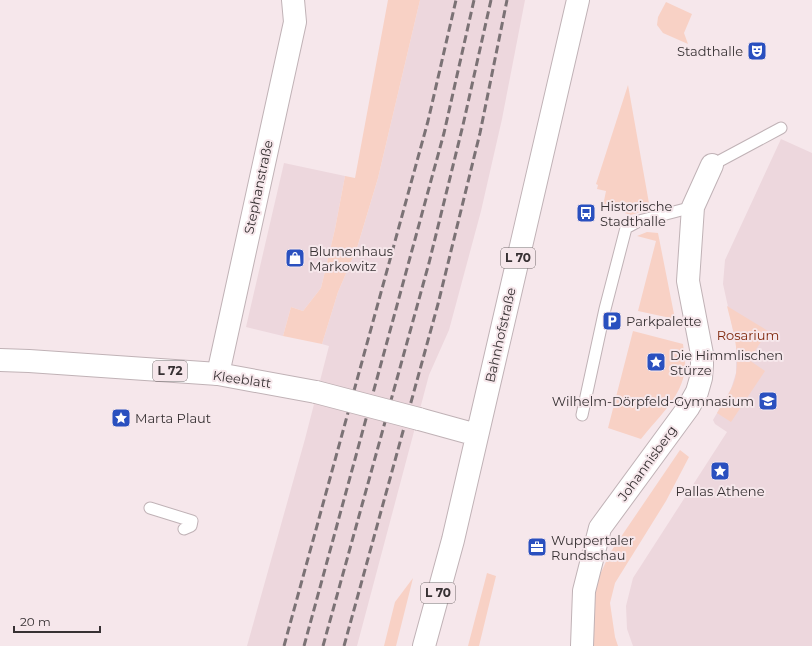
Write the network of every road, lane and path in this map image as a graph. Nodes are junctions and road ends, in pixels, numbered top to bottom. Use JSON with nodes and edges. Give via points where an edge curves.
{"nodes":[{"id":1,"x":294,"y":0,"type":"edge"},
{"id":2,"x":578,"y":0,"type":"edge"},
{"id":3,"x":781,"y":128,"type":"dead end"},
{"id":4,"x":712,"y":165,"type":"joint"},
{"id":5,"x":693,"y":207,"type":"junction"},
{"id":6,"x":0,"y":360,"type":"edge"},
{"id":7,"x":218,"y":374,"type":"junction"},
{"id":8,"x":582,"y":415,"type":"dead end"},
{"id":9,"x":477,"y":435,"type":"junction"},
{"id":10,"x":150,"y":508,"type":"dead end"},
{"id":11,"x":189,"y":529,"type":"dead end"},
{"id":12,"x":424,"y":646,"type":"edge"},
{"id":13,"x":582,"y":646,"type":"edge"}],
"edges":[{"from":1,"to":7,"type":"main road","name":"Stephanstraße","via":[[295,22]]},
{"from":2,"to":9,"type":"main road","name":"Bahnhofstraße","number":"L 70"},
{"from":3,"to":4,"type":"lane"},
{"from":4,"to":5,"type":"main road","name":"Johannisberg"},
{"from":5,"to":8,"type":"lane","via":[[639,221],[626,228]]},
{"from":5,"to":13,"type":"main road","name":"Johannisberg","via":[[688,281],[702,354],[701,378],[688,408],[600,528],[584,591]]},
{"from":6,"to":7,"type":"main road","name":"Kleeblatt","number":"L 72"},
{"from":7,"to":9,"type":"main road","name":"Kleeblatt","number":"L 72","bridge":true,"via":[[316,392]]},
{"from":9,"to":12,"type":"main road","name":"Bahnhofstraße","number":"L 70","via":[[453,540]]},
{"from":10,"to":11,"type":"lane","via":[[192,521]]}]}
